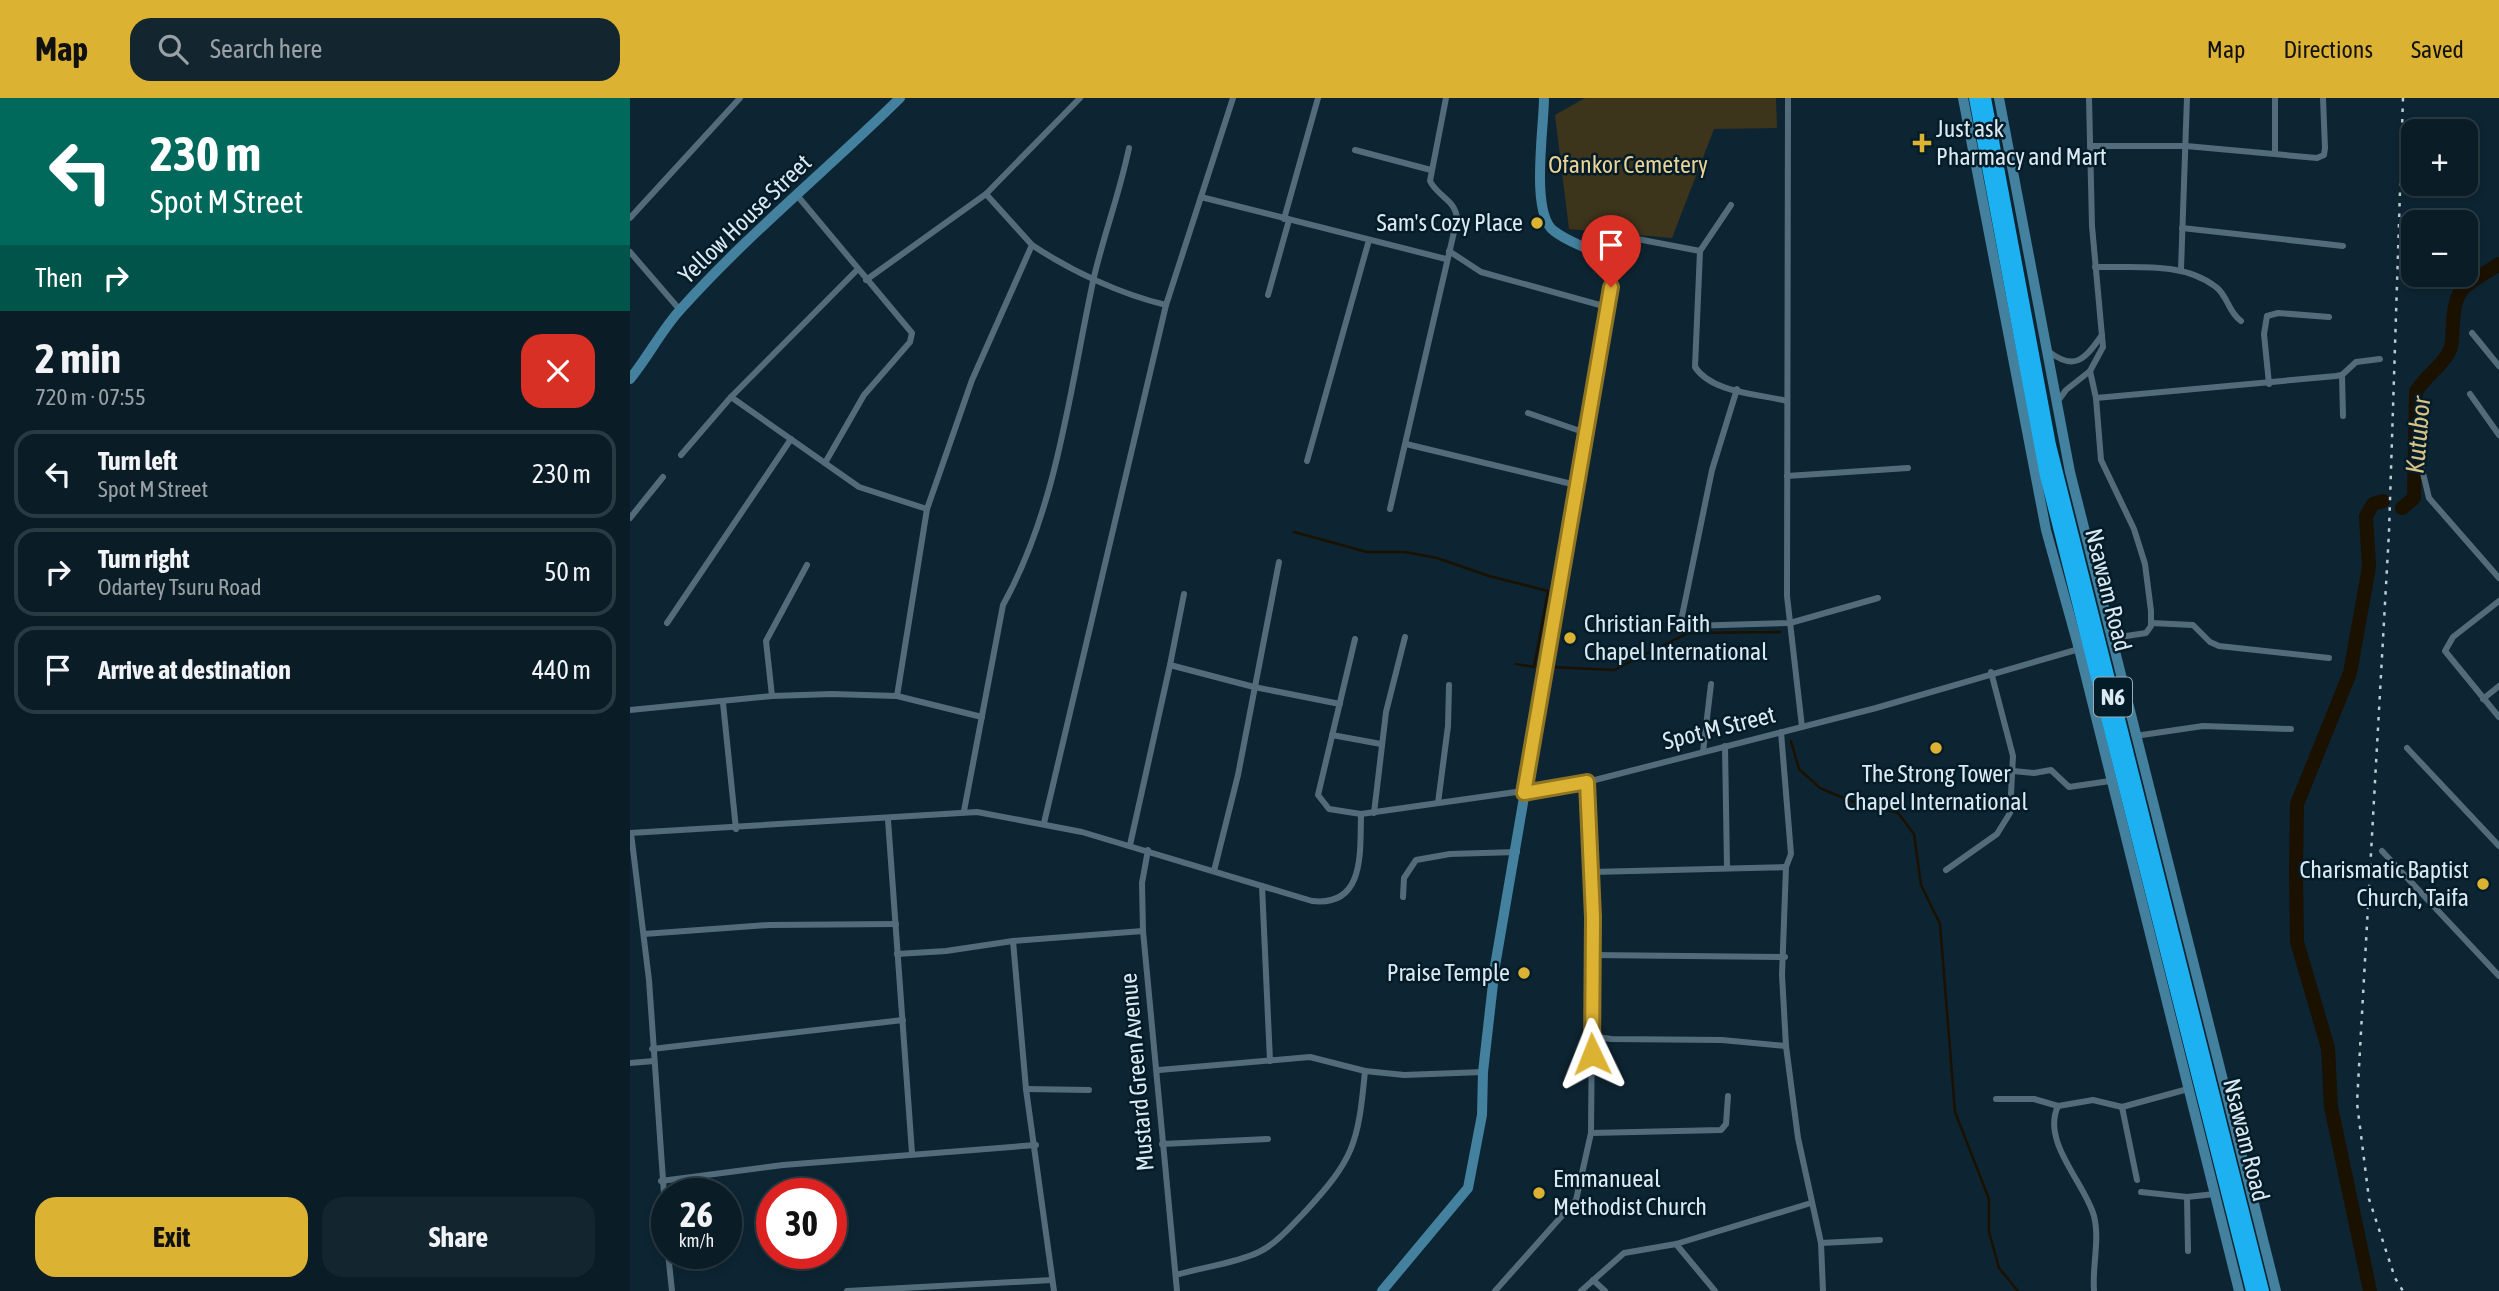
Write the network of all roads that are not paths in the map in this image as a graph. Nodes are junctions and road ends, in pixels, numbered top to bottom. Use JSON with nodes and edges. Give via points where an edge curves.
{"nodes":[{"id":1,"x":740,"y":98,"type":"edge"},
{"id":2,"x":900,"y":98,"type":"edge"},
{"id":3,"x":1080,"y":98,"type":"edge"},
{"id":4,"x":1233,"y":98,"type":"edge"},
{"id":5,"x":1318,"y":98,"type":"edge"},
{"id":6,"x":1446,"y":98,"type":"edge"},
{"id":7,"x":1544,"y":98,"type":"edge"},
{"id":8,"x":1788,"y":98,"type":"edge"},
{"id":9,"x":1963,"y":98,"type":"edge"},
{"id":10,"x":1975,"y":98,"type":"edge"},
{"id":11,"x":1985,"y":98,"type":"edge"},
{"id":12,"x":1999,"y":98,"type":"edge"},
{"id":13,"x":2089,"y":98,"type":"edge"},
{"id":14,"x":2187,"y":98,"type":"edge"},
{"id":15,"x":2275,"y":98,"type":"edge"},
{"id":16,"x":2323,"y":98,"type":"edge"},
{"id":17,"x":2090,"y":146,"type":"junction"},
{"id":18,"x":2186,"y":146,"type":"junction"},
{"id":19,"x":1129,"y":148,"type":"dead end"},
{"id":20,"x":1355,"y":150,"type":"dead end"},
{"id":21,"x":2274,"y":154,"type":"junction"},
{"id":22,"x":1431,"y":170,"type":"junction"},
{"id":23,"x":796,"y":194,"type":"junction"},
{"id":24,"x":986,"y":194,"type":"junction"},
{"id":25,"x":1201,"y":197,"type":"junction"},
{"id":26,"x":1731,"y":205,"type":"dead end"},
{"id":27,"x":630,"y":218,"type":"edge"},
{"id":28,"x":1286,"y":220,"type":"junction"},
{"id":29,"x":2182,"y":228,"type":"junction"},
{"id":30,"x":1369,"y":240,"type":"junction"},
{"id":31,"x":1032,"y":245,"type":"junction"},
{"id":32,"x":2343,"y":246,"type":"dead end"},
{"id":33,"x":630,"y":251,"type":"edge"},
{"id":34,"x":1449,"y":251,"type":"junction"},
{"id":35,"x":1700,"y":251,"type":"junction"},
{"id":36,"x":1447,"y":259,"type":"junction"},
{"id":37,"x":2095,"y":267,"type":"junction"},
{"id":38,"x":1615,"y":268,"type":"junction"},
{"id":39,"x":858,"y":269,"type":"junction"},
{"id":40,"x":2180,"y":269,"type":"junction"},
{"id":41,"x":1094,"y":277,"type":"junction"},
{"id":42,"x":866,"y":280,"type":"junction"},
{"id":43,"x":1268,"y":295,"type":"dead end"},
{"id":44,"x":1166,"y":305,"type":"junction"},
{"id":45,"x":1607,"y":307,"type":"junction"},
{"id":46,"x":680,"y":310,"type":"junction"},
{"id":47,"x":2329,"y":317,"type":"dead end"},
{"id":48,"x":2241,"y":321,"type":"dead end"},
{"id":49,"x":2472,"y":333,"type":"dead end"},
{"id":50,"x":2102,"y":335,"type":"junction"},
{"id":51,"x":2048,"y":351,"type":"junction"},
{"id":52,"x":2380,"y":359,"type":"dead end"},
{"id":53,"x":2499,"y":366,"type":"edge"},
{"id":54,"x":2090,"y":371,"type":"junction"},
{"id":55,"x":2342,"y":375,"type":"junction"},
{"id":56,"x":630,"y":379,"type":"edge"},
{"id":57,"x":2269,"y":384,"type":"junction"},
{"id":58,"x":1737,"y":389,"type":"junction"},
{"id":59,"x":2470,"y":394,"type":"dead end"},
{"id":60,"x":730,"y":397,"type":"junction"},
{"id":61,"x":2096,"y":398,"type":"junction"},
{"id":62,"x":1787,"y":401,"type":"junction"},
{"id":63,"x":2056,"y":403,"type":"junction"},
{"id":64,"x":1528,"y":413,"type":"dead end"},
{"id":65,"x":2343,"y":416,"type":"dead end"},
{"id":66,"x":1586,"y":433,"type":"junction"},
{"id":67,"x":2499,"y":435,"type":"edge"},
{"id":68,"x":792,"y":439,"type":"junction"},
{"id":69,"x":1406,"y":444,"type":"junction"},
{"id":70,"x":681,"y":455,"type":"dead end"},
{"id":71,"x":1307,"y":461,"type":"dead end"},
{"id":72,"x":825,"y":463,"type":"junction"},
{"id":73,"x":1908,"y":468,"type":"dead end"},
{"id":74,"x":2422,"y":469,"type":"dead end"},
{"id":75,"x":1787,"y":476,"type":"junction"},
{"id":76,"x":663,"y":477,"type":"dead end"},
{"id":77,"x":1576,"y":485,"type":"junction"},
{"id":78,"x":928,"y":509,"type":"junction"},
{"id":79,"x":1390,"y":509,"type":"dead end"},
{"id":80,"x":630,"y":518,"type":"edge"},
{"id":81,"x":1279,"y":562,"type":"dead end"},
{"id":82,"x":807,"y":565,"type":"dead end"},
{"id":83,"x":2499,"y":579,"type":"edge"},
{"id":84,"x":1184,"y":594,"type":"dead end"},
{"id":85,"x":1878,"y":598,"type":"dead end"},
{"id":86,"x":2499,"y":601,"type":"edge"},
{"id":87,"x":667,"y":623,"type":"dead end"},
{"id":88,"x":2151,"y":623,"type":"junction"},
{"id":89,"x":1790,"y":624,"type":"junction"},
{"id":90,"x":1405,"y":637,"type":"dead end"},
{"id":91,"x":2113,"y":638,"type":"junction"},
{"id":92,"x":1355,"y":639,"type":"dead end"},
{"id":93,"x":2079,"y":649,"type":"junction"},
{"id":94,"x":2329,"y":658,"type":"dead end"},
{"id":95,"x":1170,"y":665,"type":"junction"},
{"id":96,"x":1991,"y":672,"type":"junction"},
{"id":97,"x":1711,"y":684,"type":"dead end"},
{"id":98,"x":1449,"y":685,"type":"dead end"},
{"id":99,"x":2499,"y":685,"type":"edge"},
{"id":100,"x":1254,"y":687,"type":"junction"},
{"id":101,"x":772,"y":696,"type":"junction"},
{"id":102,"x":897,"y":696,"type":"junction"},
{"id":103,"x":2483,"y":699,"type":"junction"},
{"id":104,"x":723,"y":703,"type":"junction"},
{"id":105,"x":1340,"y":704,"type":"junction"},
{"id":106,"x":630,"y":710,"type":"edge"},
{"id":107,"x":2499,"y":716,"type":"edge"},
{"id":108,"x":982,"y":718,"type":"junction"},
{"id":109,"x":1802,"y":727,"type":"junction"},
{"id":110,"x":2291,"y":729,"type":"dead end"},
{"id":111,"x":1780,"y":732,"type":"junction"},
{"id":112,"x":1332,"y":735,"type":"junction"},
{"id":113,"x":2135,"y":736,"type":"junction"},
{"id":114,"x":1381,"y":744,"type":"junction"},
{"id":115,"x":1725,"y":746,"type":"junction"},
{"id":116,"x":2407,"y":748,"type":"dead end"},
{"id":117,"x":1703,"y":752,"type":"junction"},
{"id":118,"x":2013,"y":771,"type":"junction"},
{"id":119,"x":2110,"y":781,"type":"junction"},
{"id":120,"x":1587,"y":782,"type":"junction"},
{"id":121,"x":1524,"y":793,"type":"junction"},
{"id":122,"x":1438,"y":803,"type":"junction"},
{"id":123,"x":964,"y":811,"type":"junction"},
{"id":124,"x":1374,"y":813,"type":"junction"},
{"id":125,"x":1361,"y":814,"type":"junction"},
{"id":126,"x":888,"y":820,"type":"junction"},
{"id":127,"x":1044,"y":823,"type":"junction"},
{"id":128,"x":736,"y":829,"type":"junction"},
{"id":129,"x":630,"y":833,"type":"edge"},
{"id":130,"x":1130,"y":845,"type":"junction"},
{"id":131,"x":2499,"y":846,"type":"edge"},
{"id":132,"x":1148,"y":850,"type":"junction"},
{"id":133,"x":2382,"y":851,"type":"dead end"},
{"id":134,"x":1517,"y":852,"type":"junction"},
{"id":135,"x":1727,"y":867,"type":"junction"},
{"id":136,"x":1786,"y":867,"type":"junction"},
{"id":137,"x":1946,"y":870,"type":"dead end"},
{"id":138,"x":1214,"y":871,"type":"junction"},
{"id":139,"x":1592,"y":872,"type":"junction"},
{"id":140,"x":1262,"y":886,"type":"junction"},
{"id":141,"x":1403,"y":897,"type":"dead end"},
{"id":142,"x":897,"y":924,"type":"junction"},
{"id":143,"x":1143,"y":931,"type":"junction"},
{"id":144,"x":645,"y":934,"type":"junction"},
{"id":145,"x":1013,"y":941,"type":"junction"},
{"id":146,"x":897,"y":954,"type":"junction"},
{"id":147,"x":1592,"y":955,"type":"junction"},
{"id":148,"x":1785,"y":957,"type":"junction"},
{"id":149,"x":2499,"y":976,"type":"edge"},
{"id":150,"x":903,"y":1020,"type":"junction"},
{"id":151,"x":1591,"y":1035,"type":"junction"},
{"id":152,"x":1786,"y":1046,"type":"junction"},
{"id":153,"x":652,"y":1049,"type":"junction"},
{"id":154,"x":654,"y":1061,"type":"junction"},
{"id":155,"x":1270,"y":1061,"type":"junction"},
{"id":156,"x":630,"y":1063,"type":"edge"},
{"id":157,"x":1158,"y":1070,"type":"junction"},
{"id":158,"x":1365,"y":1071,"type":"junction"},
{"id":159,"x":1483,"y":1072,"type":"junction"},
{"id":160,"x":1026,"y":1089,"type":"junction"},
{"id":161,"x":2188,"y":1089,"type":"junction"},
{"id":162,"x":1089,"y":1090,"type":"dead end"},
{"id":163,"x":1728,"y":1096,"type":"dead end"},
{"id":164,"x":1996,"y":1099,"type":"dead end"},
{"id":165,"x":2058,"y":1106,"type":"junction"},
{"id":166,"x":2122,"y":1107,"type":"junction"},
{"id":167,"x":1591,"y":1133,"type":"junction"},
{"id":168,"x":1268,"y":1139,"type":"dead end"},
{"id":169,"x":1162,"y":1144,"type":"junction"},
{"id":170,"x":1036,"y":1145,"type":"junction"},
{"id":171,"x":912,"y":1153,"type":"junction"},
{"id":172,"x":661,"y":1178,"type":"edge"},
{"id":173,"x":684,"y":1178,"type":"edge"},
{"id":174,"x":2137,"y":1180,"type":"dead end"},
{"id":175,"x":2141,"y":1192,"type":"dead end"},
{"id":176,"x":2214,"y":1194,"type":"junction"},
{"id":177,"x":2188,"y":1197,"type":"junction"},
{"id":178,"x":1811,"y":1203,"type":"junction"},
{"id":179,"x":1880,"y":1240,"type":"dead end"},
{"id":180,"x":1821,"y":1243,"type":"junction"},
{"id":181,"x":1676,"y":1244,"type":"junction"},
{"id":182,"x":2188,"y":1251,"type":"dead end"},
{"id":183,"x":670,"y":1269,"type":"edge"},
{"id":184,"x":1176,"y":1275,"type":"junction"},
{"id":185,"x":1052,"y":1280,"type":"junction"},
{"id":186,"x":1593,"y":1280,"type":"junction"},
{"id":187,"x":672,"y":1291,"type":"edge"},
{"id":188,"x":847,"y":1291,"type":"edge"},
{"id":189,"x":860,"y":1291,"type":"edge"},
{"id":190,"x":1054,"y":1291,"type":"edge"},
{"id":191,"x":1177,"y":1291,"type":"edge"},
{"id":192,"x":1382,"y":1291,"type":"edge"},
{"id":193,"x":1495,"y":1291,"type":"edge"},
{"id":194,"x":1581,"y":1291,"type":"edge"},
{"id":195,"x":1605,"y":1291,"type":"edge"},
{"id":196,"x":1715,"y":1291,"type":"edge"},
{"id":197,"x":1823,"y":1291,"type":"edge"},
{"id":198,"x":2094,"y":1291,"type":"edge"},
{"id":199,"x":2239,"y":1291,"type":"edge"},
{"id":200,"x":2252,"y":1291,"type":"edge"},
{"id":201,"x":2263,"y":1291,"type":"edge"},
{"id":202,"x":2276,"y":1291,"type":"edge"}],
"edges":[{"from":1,"to":27,"type":"street"},
{"from":2,"to":23,"type":"main road","name":"Yellow House Street"},
{"from":3,"to":24,"type":"street"},
{"from":4,"to":25,"type":"street"},
{"from":5,"to":28,"type":"street"},
{"from":6,"to":22,"type":"street"},
{"from":7,"to":38,"type":"main road","via":[[1542,214],[1555,232],[1607,259]]},
{"from":8,"to":62,"type":"street"},
{"from":9,"to":93,"type":"main road","via":[[2046,530]]},
{"from":10,"to":200,"type":"highway","name":"Nsawam Road","number":"N6","via":[[2043,465]]},
{"from":11,"to":201,"type":"highway","name":"Nsawam Road","number":"N6","via":[[2050,445]]},
{"from":12,"to":51,"type":"main road"},
{"from":13,"to":17,"type":"street"},
{"from":14,"to":18,"type":"street"},
{"from":15,"to":21,"type":"street"},
{"from":16,"to":21,"type":"street","via":[[2324,155]]},
{"from":17,"to":18,"type":"street"},
{"from":17,"to":37,"type":"street"},
{"from":18,"to":21,"type":"street"},
{"from":18,"to":29,"type":"street"},
{"from":19,"to":41,"type":"street"},
{"from":20,"to":22,"type":"street"},
{"from":22,"to":34,"type":"street","via":[[1434,189],[1457,211]]},
{"from":23,"to":39,"type":"street"},
{"from":23,"to":46,"type":"main road","name":"Yellow House Street"},
{"from":24,"to":31,"type":"street"},
{"from":24,"to":42,"type":"street"},
{"from":25,"to":28,"type":"street"},
{"from":25,"to":44,"type":"street"},
{"from":26,"to":35,"type":"street"},
{"from":28,"to":30,"type":"street"},
{"from":28,"to":43,"type":"street"},
{"from":29,"to":32,"type":"street"},
{"from":29,"to":40,"type":"street"},
{"from":30,"to":36,"type":"street"},
{"from":30,"to":71,"type":"street"},
{"from":31,"to":41,"type":"street"},
{"from":31,"to":78,"type":"street","via":[[972,380]]},
{"from":33,"to":46,"type":"street"},
{"from":34,"to":36,"type":"street"},
{"from":34,"to":45,"type":"street","via":[[1481,272]]},
{"from":35,"to":38,"type":"street","via":[[1632,238],[1618,252]]},
{"from":35,"to":58,"type":"street","via":[[1695,367],[1717,385]]},
{"from":36,"to":69,"type":"street"},
{"from":37,"to":40,"type":"street"},
{"from":37,"to":50,"type":"street"},
{"from":38,"to":45,"type":"main road"},
{"from":39,"to":42,"type":"street"},
{"from":39,"to":60,"type":"street"},
{"from":40,"to":48,"type":"street","via":[[2215,286]]},
{"from":41,"to":44,"type":"street"},
{"from":41,"to":108,"type":"street","via":[[1043,515],[1003,605]]},
{"from":42,"to":72,"type":"street","via":[[912,337],[864,395]]},
{"from":44,"to":127,"type":"street"},
{"from":45,"to":66,"type":"main road"},
{"from":46,"to":56,"type":"main road","name":"Yellow House Street"},
{"from":47,"to":57,"type":"street","via":[[2267,316],[2264,334]]},
{"from":49,"to":53,"type":"street"},
{"from":50,"to":51,"type":"street","via":[[2079,360],[2060,360]]},
{"from":50,"to":54,"type":"street","via":[[2103,347]]},
{"from":51,"to":63,"type":"main road"},
{"from":52,"to":55,"type":"street","via":[[2356,362]]},
{"from":54,"to":61,"type":"street"},
{"from":54,"to":63,"type":"street"},
{"from":55,"to":57,"type":"street"},
{"from":55,"to":65,"type":"street"},
{"from":57,"to":61,"type":"street"},
{"from":58,"to":62,"type":"street"},
{"from":58,"to":89,"type":"street","via":[[1712,470],[1681,621],[1688,626]]},
{"from":59,"to":67,"type":"street"},
{"from":60,"to":68,"type":"street"},
{"from":60,"to":70,"type":"street"},
{"from":61,"to":88,"type":"street","via":[[2098,449],[2145,564]]},
{"from":62,"to":75,"type":"street"},
{"from":63,"to":91,"type":"main road"},
{"from":64,"to":66,"type":"street"},
{"from":66,"to":77,"type":"main road"},
{"from":68,"to":72,"type":"street"},
{"from":68,"to":87,"type":"street"},
{"from":69,"to":77,"type":"street"},
{"from":69,"to":79,"type":"street"},
{"from":72,"to":78,"type":"street","via":[[870,492]]},
{"from":73,"to":75,"type":"street"},
{"from":74,"to":83,"type":"street","via":[[2429,498]]},
{"from":75,"to":89,"type":"street"},
{"from":76,"to":80,"type":"street"},
{"from":77,"to":121,"type":"main road"},
{"from":78,"to":102,"type":"street"},
{"from":81,"to":100,"type":"street"},
{"from":82,"to":101,"type":"street","via":[[766,641]]},
{"from":84,"to":95,"type":"street"},
{"from":85,"to":89,"type":"street"},
{"from":86,"to":103,"type":"street","via":[[2453,637],[2445,651]]},
{"from":88,"to":91,"type":"street","via":[[2143,634]]},
{"from":88,"to":94,"type":"street","via":[[2193,625],[2214,645],[2233,649]]},
{"from":89,"to":109,"type":"street"},
{"from":90,"to":114,"type":"street"},
{"from":91,"to":113,"type":"main road"},
{"from":92,"to":105,"type":"street"},
{"from":93,"to":96,"type":"street","name":"Spot M Street"},
{"from":93,"to":119,"type":"main road"},
{"from":95,"to":100,"type":"street"},
{"from":95,"to":130,"type":"street"},
{"from":96,"to":109,"type":"street","name":"Spot M Street"},
{"from":96,"to":118,"type":"street","via":[[2010,740]]},
{"from":97,"to":117,"type":"street"},
{"from":98,"to":122,"type":"street"},
{"from":99,"to":103,"type":"street"},
{"from":100,"to":105,"type":"street"},
{"from":100,"to":138,"type":"street"},
{"from":101,"to":102,"type":"street"},
{"from":101,"to":104,"type":"street"},
{"from":102,"to":108,"type":"street"},
{"from":103,"to":107,"type":"street"},
{"from":104,"to":106,"type":"street"},
{"from":104,"to":128,"type":"street"},
{"from":105,"to":112,"type":"street"},
{"from":108,"to":123,"type":"street"},
{"from":109,"to":111,"type":"street","name":"Spot M Street"},
{"from":110,"to":113,"type":"street","via":[[2203,726]]},
{"from":111,"to":115,"type":"street","name":"Spot M Street"},
{"from":111,"to":136,"type":"street","via":[[1791,853]]},
{"from":112,"to":114,"type":"street"},
{"from":112,"to":125,"type":"street","name":"Spot M Street","via":[[1318,795],[1329,809]]},
{"from":113,"to":202,"type":"main road"},
{"from":114,"to":124,"type":"street"},
{"from":115,"to":117,"type":"street","name":"Spot M Street"},
{"from":115,"to":135,"type":"street"},
{"from":116,"to":131,"type":"street"},
{"from":117,"to":120,"type":"street","name":"Spot M Street"},
{"from":118,"to":119,"type":"street","via":[[2053,770],[2073,788]]},
{"from":118,"to":137,"type":"street","via":[[2005,824]]},
{"from":119,"to":161,"type":"main road"},
{"from":120,"to":121,"type":"street","name":"Spot M Street"},
{"from":120,"to":139,"type":"street"},
{"from":121,"to":122,"type":"street","name":"Spot M Street"},
{"from":121,"to":134,"type":"main road"},
{"from":122,"to":124,"type":"street","name":"Spot M Street"},
{"from":123,"to":126,"type":"street"},
{"from":123,"to":127,"type":"street"},
{"from":124,"to":125,"type":"street","name":"Spot M Street"},
{"from":125,"to":140,"type":"street","via":[[1357,866],[1344,896],[1322,902]]},
{"from":126,"to":128,"type":"street"},
{"from":126,"to":142,"type":"street"},
{"from":127,"to":130,"type":"street"},
{"from":128,"to":129,"type":"street"},
{"from":129,"to":144,"type":"street"},
{"from":130,"to":132,"type":"street"},
{"from":132,"to":138,"type":"street"},
{"from":132,"to":143,"type":"street","name":"Mustard Green Avenue","via":[[1142,883]]},
{"from":133,"to":149,"type":"street"},
{"from":134,"to":141,"type":"street","via":[[1416,860],[1404,878]]},
{"from":134,"to":159,"type":"main road"},
{"from":135,"to":136,"type":"street"},
{"from":135,"to":139,"type":"street"},
{"from":136,"to":148,"type":"street"},
{"from":138,"to":140,"type":"street"},
{"from":139,"to":147,"type":"street"},
{"from":140,"to":155,"type":"street"},
{"from":142,"to":144,"type":"street","via":[[758,925]]},
{"from":142,"to":146,"type":"street"},
{"from":143,"to":145,"type":"street"},
{"from":143,"to":157,"type":"street","name":"Mustard Green Avenue"},
{"from":144,"to":153,"type":"street"},
{"from":145,"to":146,"type":"street"},
{"from":145,"to":160,"type":"street"},
{"from":146,"to":150,"type":"street"},
{"from":147,"to":148,"type":"street"},
{"from":147,"to":151,"type":"street"},
{"from":148,"to":152,"type":"street"},
{"from":150,"to":153,"type":"street"},
{"from":150,"to":171,"type":"street"},
{"from":151,"to":152,"type":"street"},
{"from":151,"to":167,"type":"street"},
{"from":152,"to":178,"type":"street"},
{"from":153,"to":154,"type":"street"},
{"from":154,"to":156,"type":"street"},
{"from":154,"to":172,"type":"street"},
{"from":155,"to":157,"type":"street"},
{"from":155,"to":158,"type":"street","via":[[1322,1058]]},
{"from":157,"to":169,"type":"street","name":"Mustard Green Avenue"},
{"from":158,"to":159,"type":"street","via":[[1404,1075]]},
{"from":158,"to":184,"type":"street","via":[[1360,1127],[1350,1155],[1295,1222],[1259,1252]]},
{"from":159,"to":192,"type":"main road","via":[[1482,1115],[1468,1188]]},
{"from":160,"to":162,"type":"street"},
{"from":160,"to":170,"type":"street"},
{"from":161,"to":166,"type":"street"},
{"from":161,"to":176,"type":"main road"},
{"from":163,"to":167,"type":"street","via":[[1726,1124],[1721,1130]]},
{"from":164,"to":165,"type":"street","via":[[2034,1099]]},
{"from":165,"to":166,"type":"street","via":[[2093,1100]]},
{"from":165,"to":198,"type":"street","via":[[2058,1141],[2095,1224]]},
{"from":166,"to":174,"type":"street"},
{"from":167,"to":193,"type":"street","via":[[1576,1200]]},
{"from":168,"to":169,"type":"street"},
{"from":169,"to":184,"type":"street","name":"Mustard Green Avenue"},
{"from":170,"to":171,"type":"street"},
{"from":170,"to":185,"type":"street"},
{"from":171,"to":173,"type":"street"},
{"from":175,"to":177,"type":"street"},
{"from":176,"to":177,"type":"street"},
{"from":176,"to":199,"type":"main road"},
{"from":177,"to":182,"type":"street"},
{"from":178,"to":180,"type":"street"},
{"from":178,"to":181,"type":"street"},
{"from":179,"to":180,"type":"street"},
{"from":180,"to":197,"type":"street"},
{"from":181,"to":186,"type":"street","via":[[1624,1253]]},
{"from":181,"to":196,"type":"street"},
{"from":183,"to":187,"type":"street"},
{"from":184,"to":191,"type":"street","name":"Mustard Green Avenue"},
{"from":185,"to":189,"type":"street"},
{"from":185,"to":190,"type":"street"},
{"from":186,"to":194,"type":"street"},
{"from":186,"to":195,"type":"street"},
{"from":188,"to":189,"type":"street"}]}
